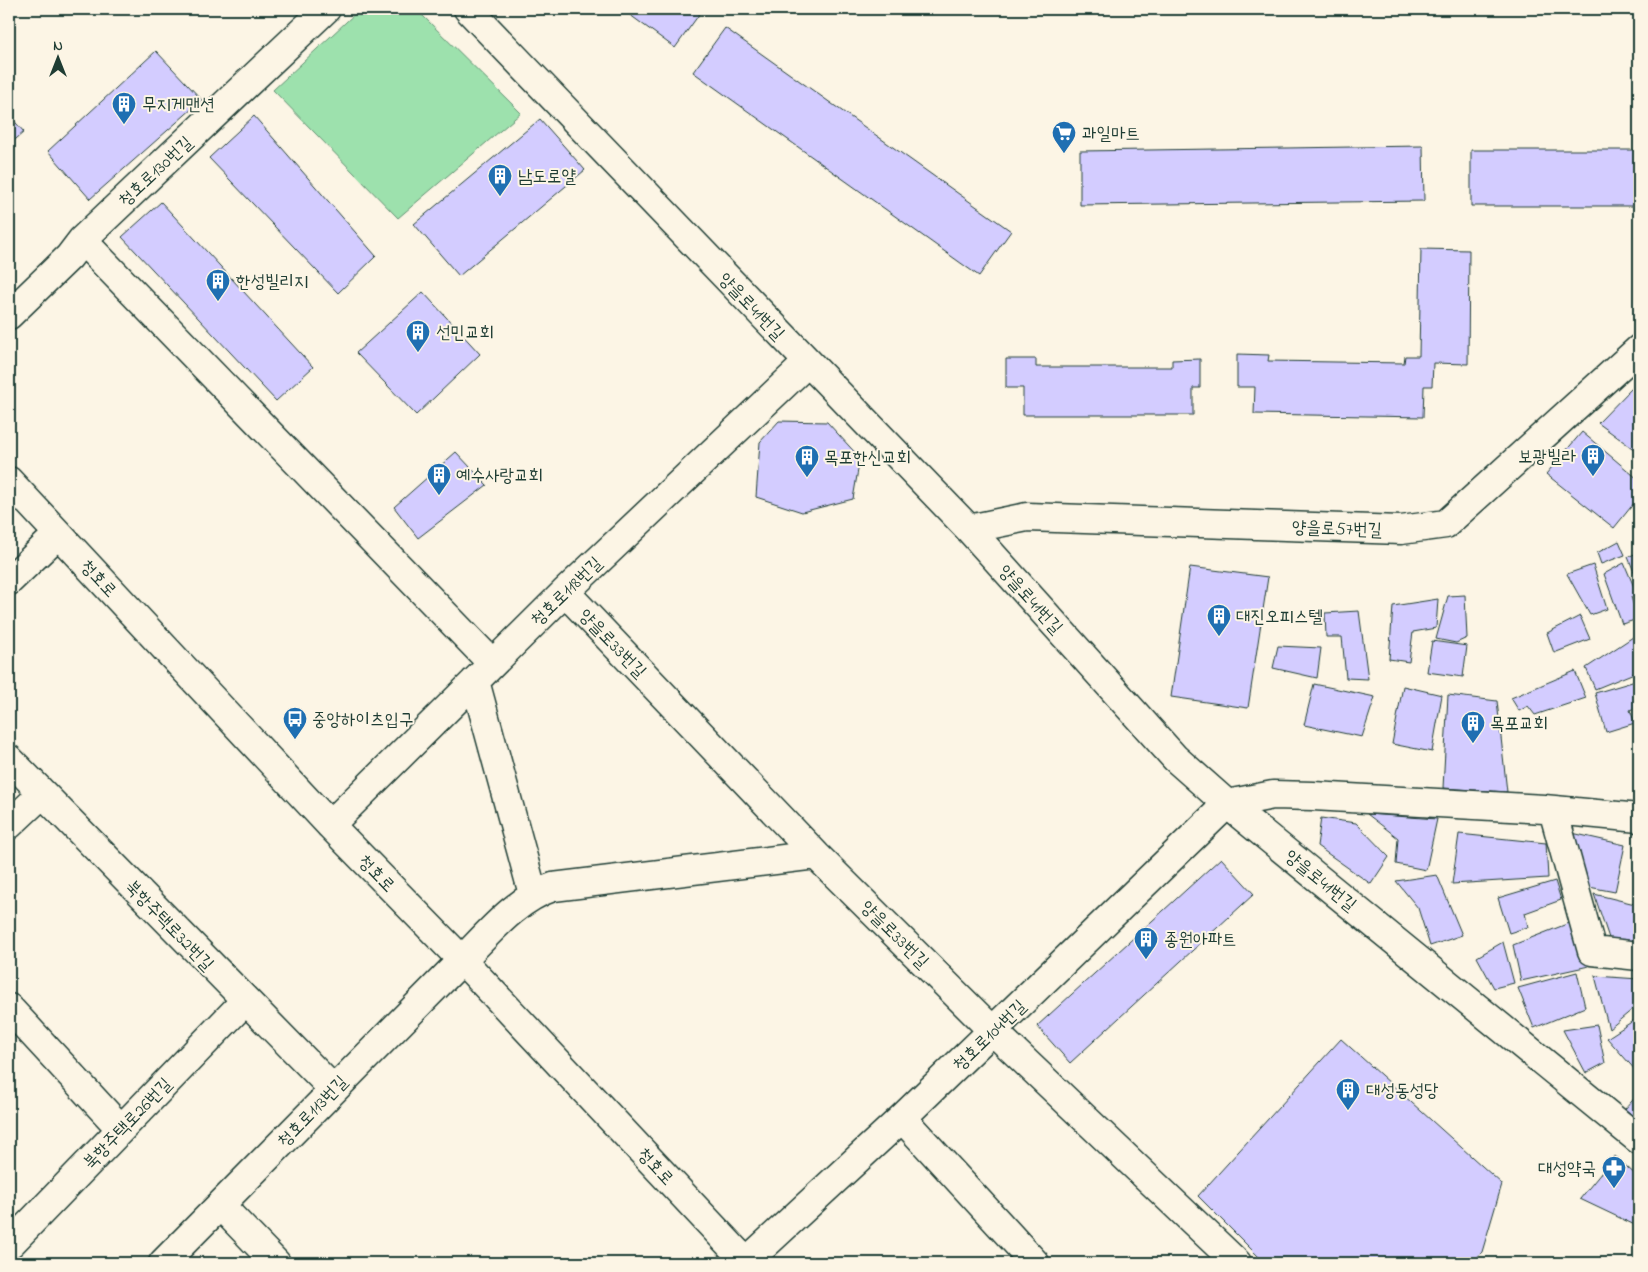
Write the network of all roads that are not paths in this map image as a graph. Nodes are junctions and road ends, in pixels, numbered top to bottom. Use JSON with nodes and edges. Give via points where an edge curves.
{"nodes":[{"id":1,"x":326,"y":9,"type":"edge"},
{"id":2,"x":468,"y":9,"type":"edge"},
{"id":3,"x":82,"y":240,"type":"junction"},
{"id":4,"x":9,"y":315,"type":"edge"},
{"id":5,"x":1639,"y":349,"type":"edge"},
{"id":6,"x":807,"y":363,"type":"junction"},
{"id":7,"x":9,"y":481,"type":"edge"},
{"id":8,"x":969,"y":529,"type":"junction"},
{"id":9,"x":58,"y":534,"type":"junction"},
{"id":10,"x":9,"y":580,"type":"edge"},
{"id":11,"x":565,"y":592,"type":"junction"},
{"id":12,"x":483,"y":672,"type":"junction"},
{"id":13,"x":9,"y":759,"type":"edge"},
{"id":14,"x":42,"y":794,"type":"junction"},
{"id":15,"x":1227,"y":804,"type":"junction"},
{"id":16,"x":1553,"y":810,"type":"junction"},
{"id":17,"x":1639,"y":818,"type":"edge"},
{"id":18,"x":9,"y":825,"type":"edge"},
{"id":19,"x":330,"y":825,"type":"junction"},
{"id":20,"x":816,"y":856,"type":"junction"},
{"id":21,"x":533,"y":894,"type":"junction"},
{"id":22,"x":1639,"y":956,"type":"edge"},
{"id":23,"x":462,"y":960,"type":"junction"},
{"id":24,"x":245,"y":1001,"type":"junction"},
{"id":25,"x":9,"y":1008,"type":"edge"},
{"id":26,"x":992,"y":1031,"type":"junction"},
{"id":27,"x":333,"y":1089,"type":"junction"},
{"id":28,"x":902,"y":1118,"type":"junction"},
{"id":29,"x":122,"y":1129,"type":"junction"},
{"id":30,"x":1639,"y":1140,"type":"edge"},
{"id":31,"x":221,"y":1206,"type":"junction"},
{"id":32,"x":9,"y":1241,"type":"edge"},
{"id":33,"x":163,"y":1263,"type":"edge"},
{"id":34,"x":276,"y":1263,"type":"edge"},
{"id":35,"x":746,"y":1263,"type":"edge"},
{"id":36,"x":1035,"y":1263,"type":"edge"},
{"id":37,"x":1237,"y":1263,"type":"edge"}],
"edges":[{"from":1,"to":3,"type":"street","name":"청호로130번길"},
{"from":2,"to":6,"type":"street","name":"양을로41번길"},
{"from":3,"to":4,"type":"street","name":"청호로130번길","via":[[69,257]]},
{"from":3,"to":12,"type":"street"},
{"from":5,"to":8,"type":"street","name":"양을로57번길","via":[[1446,524],[1401,530],[1027,517]]},
{"from":6,"to":8,"type":"street","name":"양을로41번길"},
{"from":6,"to":11,"type":"street","name":"청호로118번길"},
{"from":7,"to":9,"type":"street","name":"청호로"},
{"from":8,"to":15,"type":"street","name":"양을로41번길","via":[[1175,758]]},
{"from":9,"to":10,"type":"street"},
{"from":9,"to":19,"type":"street","name":"청호로"},
{"from":11,"to":12,"type":"street","name":"청호로118번길"},
{"from":11,"to":20,"type":"street","name":"양을로33번길"},
{"from":12,"to":19,"type":"street","name":"청호로118번길"},
{"from":12,"to":21,"type":"street"},
{"from":13,"to":14,"type":"street","name":"북항주택로32번길"},
{"from":14,"to":18,"type":"street"},
{"from":14,"to":24,"type":"street","name":"북항주택로32번길"},
{"from":15,"to":16,"type":"street","via":[[1273,795]]},
{"from":15,"to":26,"type":"street","name":"청호로104번길"},
{"from":15,"to":30,"type":"street","name":"양을로41번길"},
{"from":16,"to":17,"type":"street"},
{"from":16,"to":22,"type":"street","via":[[1592,951]]},
{"from":19,"to":23,"type":"street","name":"청호로"},
{"from":20,"to":21,"type":"street","via":[[553,887]]},
{"from":20,"to":26,"type":"street","name":"양을로33번길"},
{"from":21,"to":23,"type":"street","name":"청호로113번길"},
{"from":23,"to":27,"type":"street","name":"청호로113번길"},
{"from":23,"to":35,"type":"street","name":"청호로"},
{"from":24,"to":27,"type":"street","name":"북항주택로32번길"},
{"from":24,"to":29,"type":"street","name":"북항주택로26번길"},
{"from":25,"to":29,"type":"street"},
{"from":26,"to":28,"type":"street","name":"청호로104번길"},
{"from":26,"to":37,"type":"street","name":"양을로33번길"},
{"from":27,"to":31,"type":"street","name":"청호로113번길"},
{"from":28,"to":35,"type":"street","name":"청호로104번길"},
{"from":28,"to":36,"type":"street"},
{"from":29,"to":32,"type":"street","name":"북항주택로26번길"},
{"from":31,"to":33,"type":"street","name":"청호로113번길"},
{"from":31,"to":34,"type":"street"}]}
